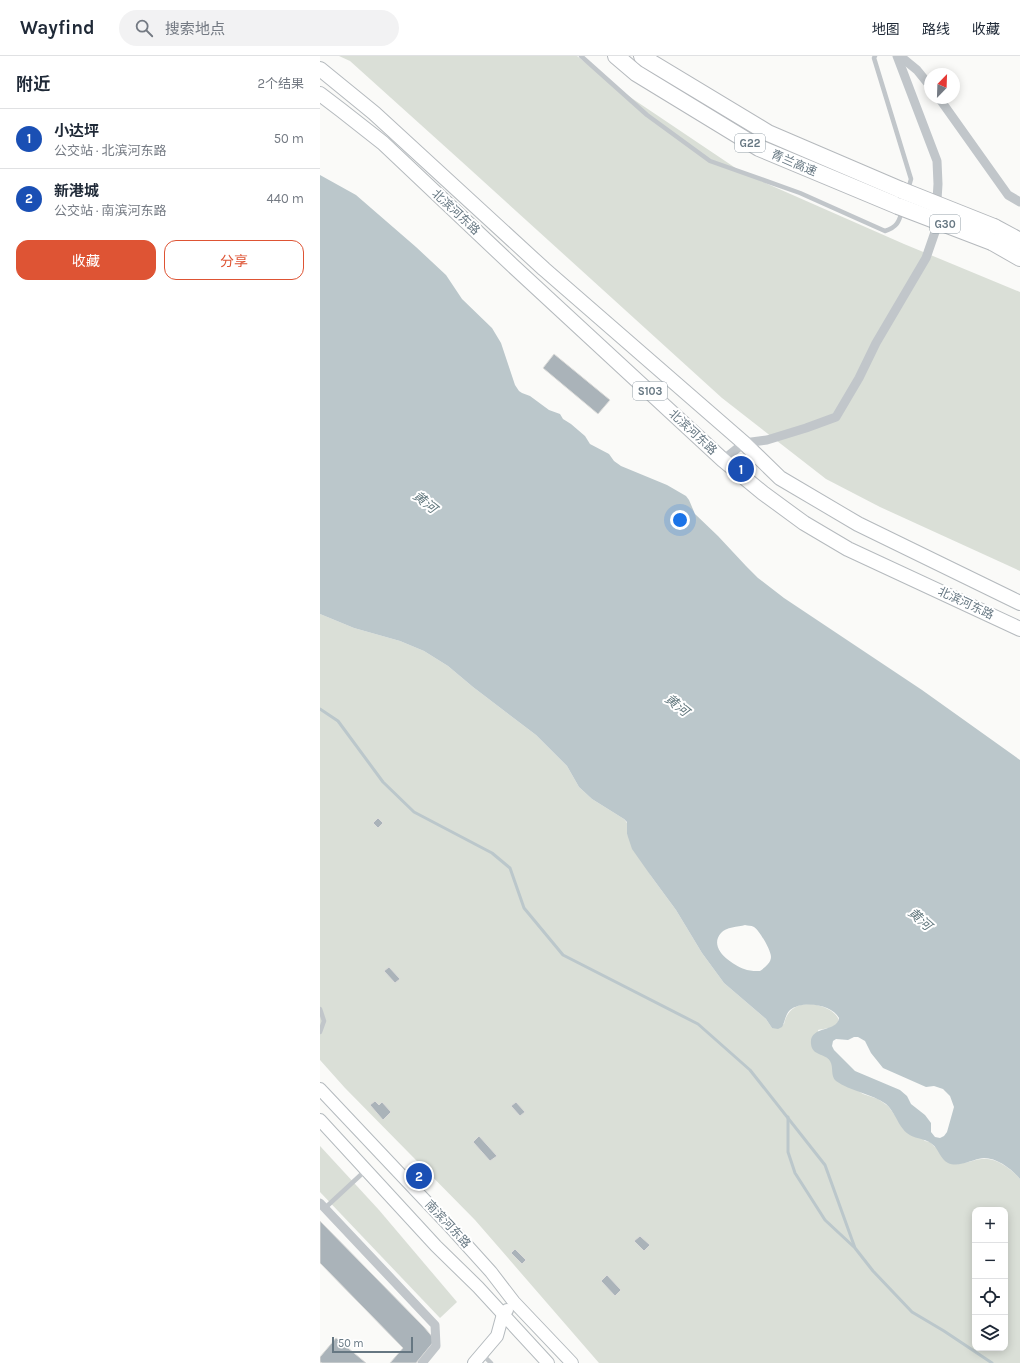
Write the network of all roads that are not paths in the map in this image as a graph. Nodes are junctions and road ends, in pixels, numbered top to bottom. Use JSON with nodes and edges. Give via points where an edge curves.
{"nodes":[{"id":1,"x":581,"y":56,"type":"edge"},
{"id":2,"x":616,"y":56,"type":"edge"},
{"id":3,"x":642,"y":56,"type":"edge"},
{"id":4,"x":876,"y":56,"type":"edge"},
{"id":5,"x":897,"y":56,"type":"edge"},
{"id":6,"x":900,"y":56,"type":"edge"},
{"id":7,"x":320,"y":69,"type":"edge"},
{"id":8,"x":924,"y":79,"type":"edge"},
{"id":9,"x":320,"y":94,"type":"edge"},
{"id":10,"x":943,"y":104,"type":"edge"},
{"id":11,"x":901,"y":190,"type":"joint"},
{"id":12,"x":1020,"y":202,"type":"edge"},
{"id":13,"x":898,"y":206,"type":"joint"},
{"id":14,"x":993,"y":234,"type":"junction"},
{"id":15,"x":1020,"y":241,"type":"edge"},
{"id":16,"x":1020,"y":258,"type":"edge"},
{"id":17,"x":744,"y":443,"type":"junction"},
{"id":18,"x":723,"y":460,"type":"junction"},
{"id":19,"x":1020,"y":604,"type":"edge"},
{"id":20,"x":1020,"y":629,"type":"edge"},
{"id":21,"x":320,"y":1009,"type":"edge"},
{"id":22,"x":320,"y":1032,"type":"edge"},
{"id":23,"x":320,"y":1089,"type":"edge"},
{"id":24,"x":320,"y":1120,"type":"edge"},
{"id":25,"x":366,"y":1170,"type":"junction"},
{"id":26,"x":322,"y":1206,"type":"edge"},
{"id":27,"x":514,"y":1302,"type":"junction"},
{"id":28,"x":503,"y":1314,"type":"junction"},
{"id":29,"x":478,"y":1358,"type":"edge"},
{"id":30,"x":422,"y":1363,"type":"edge"},
{"id":31,"x":491,"y":1363,"type":"edge"},
{"id":32,"x":548,"y":1363,"type":"edge"},
{"id":33,"x":572,"y":1363,"type":"edge"}],
"edges":[{"from":1,"to":4,"type":"lane","via":[[647,116],[710,161],[800,193],[885,231],[899,222],[911,179],[874,58]]},
{"from":2,"to":13,"type":"highway","name":"青兰高速","number":"G22","via":[[636,73],[759,148]]},
{"from":3,"to":11,"type":"highway","name":"青兰高速","number":"G22","via":[[768,133]]},
{"from":5,"to":17,"type":"street","via":[[937,161],[935,232],[926,258],[876,342],[836,417],[767,440]]},
{"from":6,"to":8,"type":"street"},
{"from":7,"to":17,"type":"main road","name":"北滨河东路","number":"S103"},
{"from":9,"to":18,"type":"main road","name":"北滨河东路","number":"S103","via":[[383,144]]},
{"from":10,"to":12,"type":"street","via":[[1008,195]]},
{"from":11,"to":14,"type":"highway","number":"G30","bridge":true},
{"from":13,"to":14,"type":"highway","number":"G30","bridge":true},
{"from":14,"to":15,"type":"highway","number":"G30"},
{"from":14,"to":16,"type":"highway","number":"G30"},
{"from":17,"to":18,"type":"street"},
{"from":17,"to":19,"type":"main road","name":"北滨河东路","number":"S103","via":[[780,478],[858,524]]},
{"from":18,"to":20,"type":"main road","name":"北滨河东路","number":"S103","via":[[783,509],[826,537]]},
{"from":21,"to":22,"type":"lane","via":[[324,1021]]},
{"from":23,"to":27,"type":"main road","name":"南滨河东路","via":[[454,1230]]},
{"from":24,"to":25,"type":"main road","name":"南滨河东路"},
{"from":25,"to":26,"type":"lane"},
{"from":25,"to":28,"type":"main road","name":"南滨河东路"},
{"from":26,"to":30,"type":"street","via":[[435,1325],[436,1346]]},
{"from":27,"to":28,"type":"main road"},
{"from":27,"to":33,"type":"main road","name":"南滨河东路"},
{"from":28,"to":29,"type":"main road","via":[[497,1336]]},
{"from":28,"to":32,"type":"main road","name":"南滨河东路"},
{"from":29,"to":31,"type":"lane"}]}
